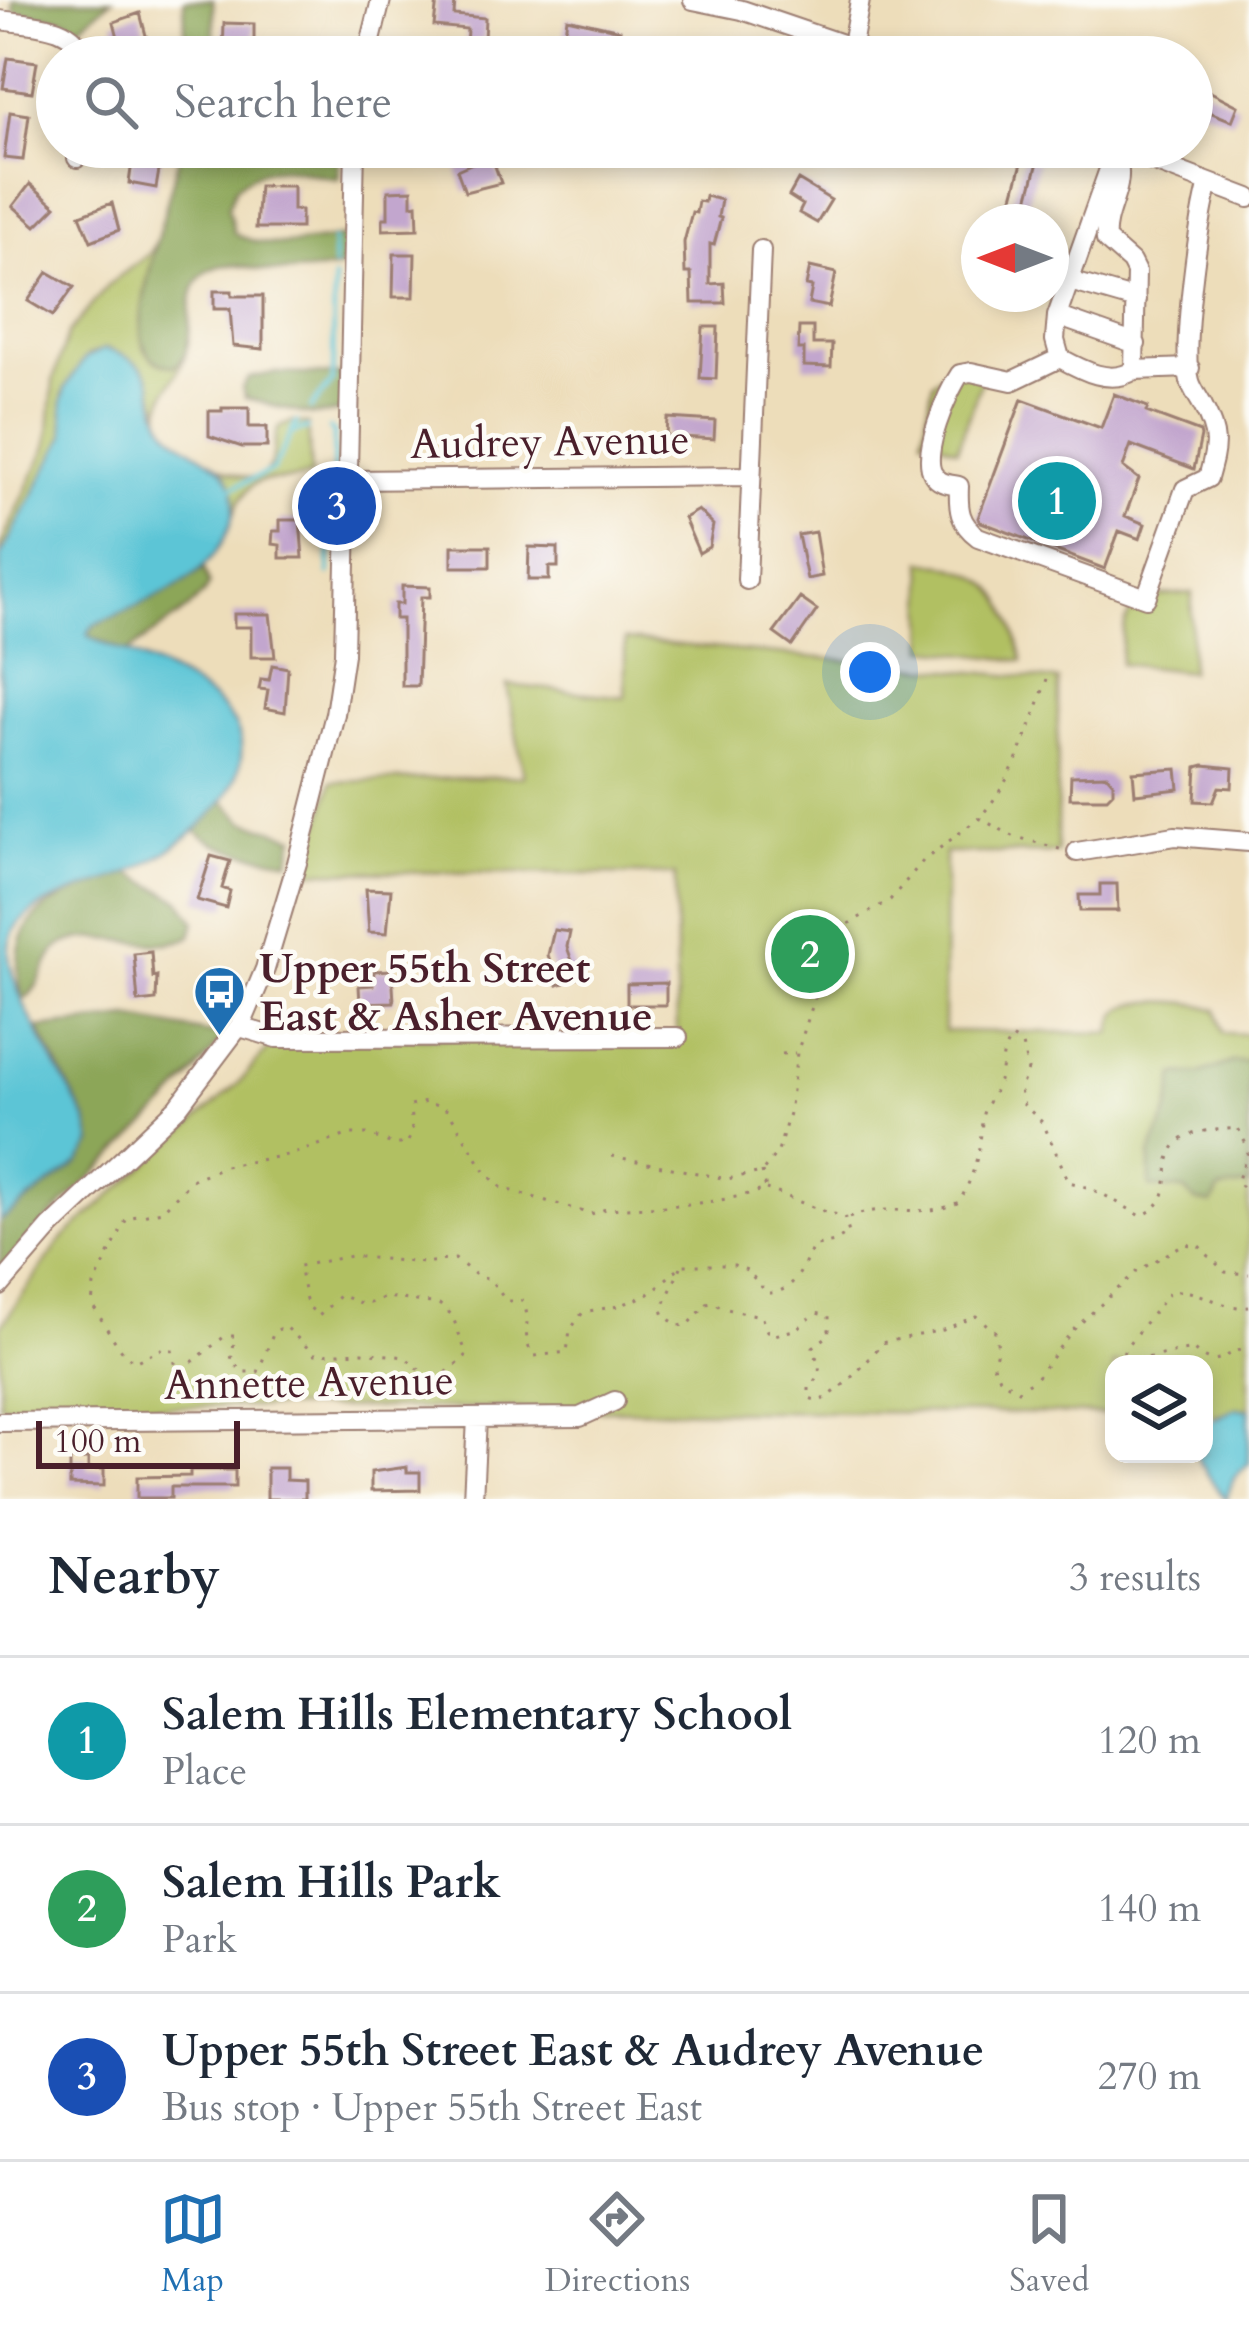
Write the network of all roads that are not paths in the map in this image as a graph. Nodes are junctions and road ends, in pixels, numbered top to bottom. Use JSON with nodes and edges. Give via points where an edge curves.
{"nodes":[{"id":1,"x":381,"y":0,"type":"edge"},
{"id":2,"x":693,"y":0,"type":"edge"},
{"id":3,"x":860,"y":0,"type":"edge"},
{"id":4,"x":0,"y":20,"type":"edge"},
{"id":5,"x":71,"y":36,"type":"edge"},
{"id":6,"x":372,"y":36,"type":"edge"},
{"id":7,"x":821,"y":36,"type":"edge"},
{"id":8,"x":854,"y":36,"type":"edge"},
{"id":9,"x":356,"y":168,"type":"edge"},
{"id":10,"x":1110,"y":168,"type":"edge"},
{"id":11,"x":1120,"y":168,"type":"edge"},
{"id":12,"x":1164,"y":168,"type":"edge"},
{"id":13,"x":1210,"y":183,"type":"junction"},
{"id":14,"x":1249,"y":198,"type":"edge"},
{"id":15,"x":761,"y":250,"type":"dead end"},
{"id":16,"x":1070,"y":280,"type":"junction"},
{"id":17,"x":1136,"y":301,"type":"junction"},
{"id":18,"x":1057,"y":316,"type":"junction"},
{"id":19,"x":1136,"y":344,"type":"junction"},
{"id":20,"x":1060,"y":358,"type":"junction"},
{"id":21,"x":1190,"y":368,"type":"junction"},
{"id":22,"x":1133,"y":370,"type":"junction"},
{"id":23,"x":750,"y":476,"type":"junction"},
{"id":24,"x":350,"y":480,"type":"junction"},
{"id":25,"x":747,"y":580,"type":"dead end"},
{"id":26,"x":1249,"y":842,"type":"edge"},
{"id":27,"x":1077,"y":852,"type":"road end"},
{"id":28,"x":240,"y":1028,"type":"junction"},
{"id":29,"x":678,"y":1037,"type":"dead end"},
{"id":30,"x":0,"y":1286,"type":"edge"},
{"id":31,"x":615,"y":1401,"type":"dead end"},
{"id":32,"x":477,"y":1418,"type":"junction"},
{"id":33,"x":0,"y":1422,"type":"edge"},
{"id":34,"x":473,"y":1499,"type":"edge"}],
"edges":[{"from":1,"to":6,"type":"street"},
{"from":2,"to":7,"type":"street"},
{"from":3,"to":8,"type":"street"},
{"from":4,"to":5,"type":"street"},
{"from":9,"to":24,"type":"street"},
{"from":10,"to":16,"type":"street"},
{"from":11,"to":17,"type":"street","via":[[1106,240],[1132,262]]},
{"from":12,"to":13,"type":"street"},
{"from":13,"to":14,"type":"street"},
{"from":13,"to":21,"type":"street"},
{"from":15,"to":23,"type":"street"},
{"from":16,"to":17,"type":"street"},
{"from":16,"to":18,"type":"street"},
{"from":17,"to":19,"type":"street"},
{"from":18,"to":19,"type":"street"},
{"from":18,"to":20,"type":"street"},
{"from":19,"to":22,"type":"street"},
{"from":20,"to":21,"type":"street","via":[[1012,381],[960,374],[928,454],[932,472],[959,486],[958,511],[979,537],[1146,598],[1185,489],[1208,478],[1215,453],[1216,432]]},
{"from":20,"to":22,"type":"street","via":[[1112,378]]},
{"from":21,"to":22,"type":"street"},
{"from":23,"to":24,"type":"street","name":"Audrey Avenue"},
{"from":23,"to":25,"type":"street"},
{"from":24,"to":28,"type":"street","via":[[335,714],[279,926]]},
{"from":26,"to":27,"type":"street","via":[[1175,836]]},
{"from":28,"to":29,"type":"street","via":[[275,1038]]},
{"from":28,"to":30,"type":"street","via":[[178,1107]]},
{"from":31,"to":32,"type":"street","name":"Annette Avenue","via":[[580,1418]]},
{"from":32,"to":33,"type":"street","name":"Annette Avenue"},
{"from":32,"to":34,"type":"street"}]}
